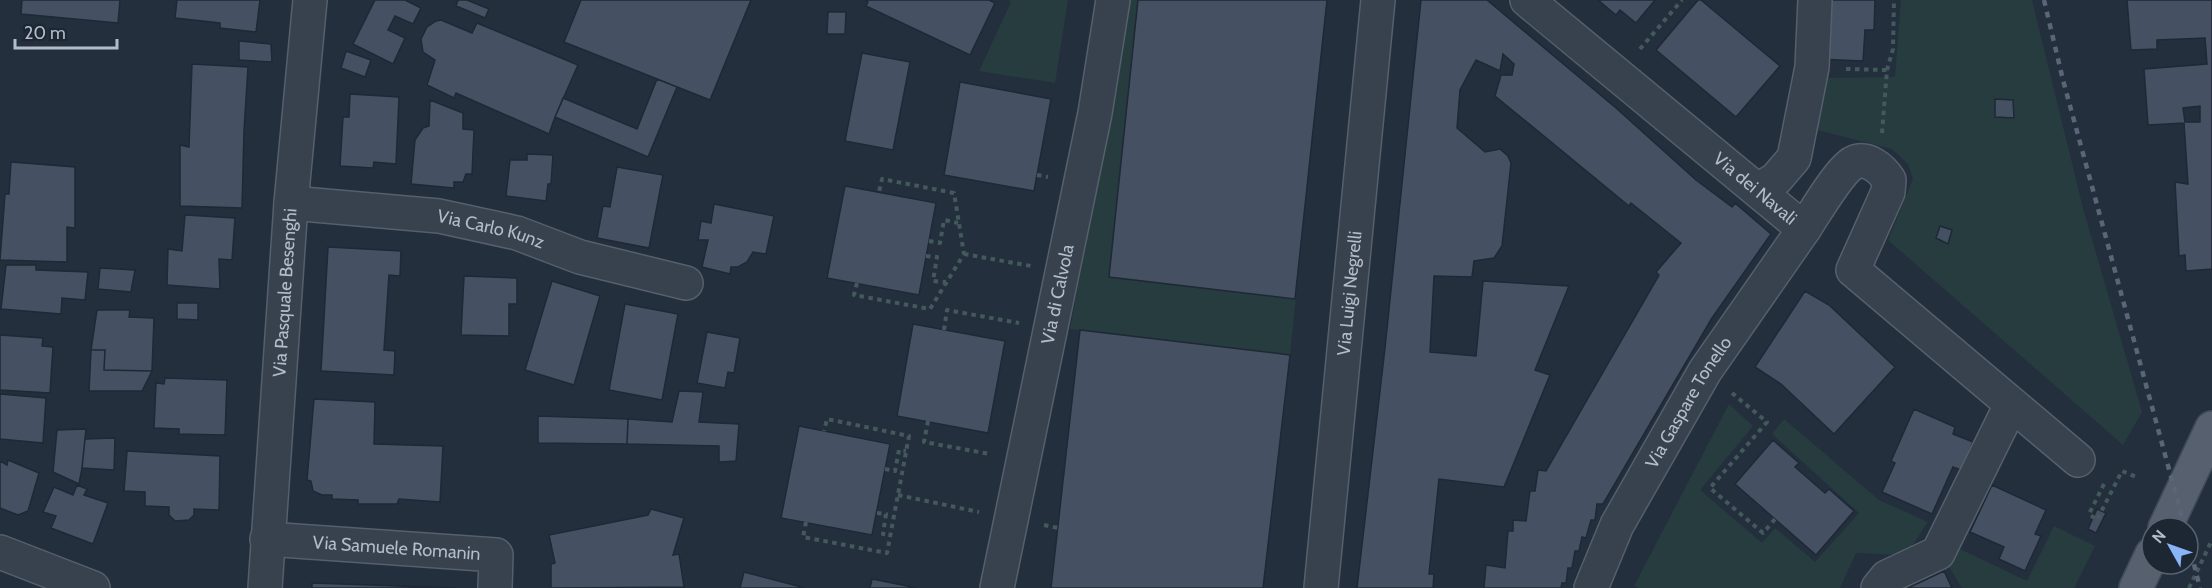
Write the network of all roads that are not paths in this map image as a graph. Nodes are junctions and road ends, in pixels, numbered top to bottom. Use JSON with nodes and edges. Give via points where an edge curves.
{"nodes":[{"id":1,"x":310,"y":0,"type":"edge"},
{"id":2,"x":1113,"y":0,"type":"edge"},
{"id":3,"x":1378,"y":0,"type":"edge"},
{"id":4,"x":1527,"y":0,"type":"edge"},
{"id":5,"x":1815,"y":0,"type":"edge"},
{"id":6,"x":1758,"y":190,"type":"junction"},
{"id":7,"x":291,"y":203,"type":"junction"},
{"id":8,"x":1804,"y":229,"type":"junction"},
{"id":9,"x":686,"y":283,"type":"dead end"},
{"id":10,"x":2011,"y":405,"type":"junction"},
{"id":11,"x":2212,"y":428,"type":"edge"},
{"id":12,"x":2079,"y":460,"type":"dead end"},
{"id":13,"x":2170,"y":516,"type":"edge"},
{"id":14,"x":267,"y":539,"type":"junction"},
{"id":15,"x":0,"y":552,"type":"edge"},
{"id":16,"x":93,"y":588,"type":"edge"},
{"id":17,"x":265,"y":588,"type":"edge"},
{"id":18,"x":495,"y":588,"type":"edge"},
{"id":19,"x":997,"y":588,"type":"edge"},
{"id":20,"x":1321,"y":588,"type":"edge"},
{"id":21,"x":1591,"y":588,"type":"edge"},
{"id":22,"x":1878,"y":588,"type":"edge"}],
"edges":[{"from":1,"to":7,"type":"street","name":"Via Pasquale Besenghi"},
{"from":2,"to":19,"type":"street","name":"Via di Calvola","via":[[1095,113]]},
{"from":3,"to":20,"type":"street","name":"Via Luigi Negrelli"},
{"from":4,"to":6,"type":"street","name":"Via dei Navali"},
{"from":5,"to":6,"type":"street","via":[[1812,67],[1794,158],[1776,179]]},
{"from":6,"to":8,"type":"street","name":"Via dei Navali"},
{"from":7,"to":9,"type":"street","name":"Via Carlo Kunz","via":[[439,216],[517,233],[580,257]]},
{"from":7,"to":14,"type":"street","name":"Via Pasquale Besenghi"},
{"from":8,"to":10,"type":"street","name":"Via dei Navali","via":[[1853,163],[1862,161],[1884,173],[1888,192],[1853,270]]},
{"from":8,"to":21,"type":"street","name":"Via Gaspare Tonello","via":[[1705,371],[1617,525]]},
{"from":10,"to":12,"type":"street"},
{"from":10,"to":22,"type":"street","via":[[1938,553],[1887,577]]},
{"from":11,"to":13,"type":"main road"},
{"from":14,"to":17,"type":"street","name":"Via Pasquale Besenghi"},
{"from":14,"to":18,"type":"street","name":"Via Samuele Romanin","via":[[495,555]]},
{"from":15,"to":16,"type":"street"}]}
